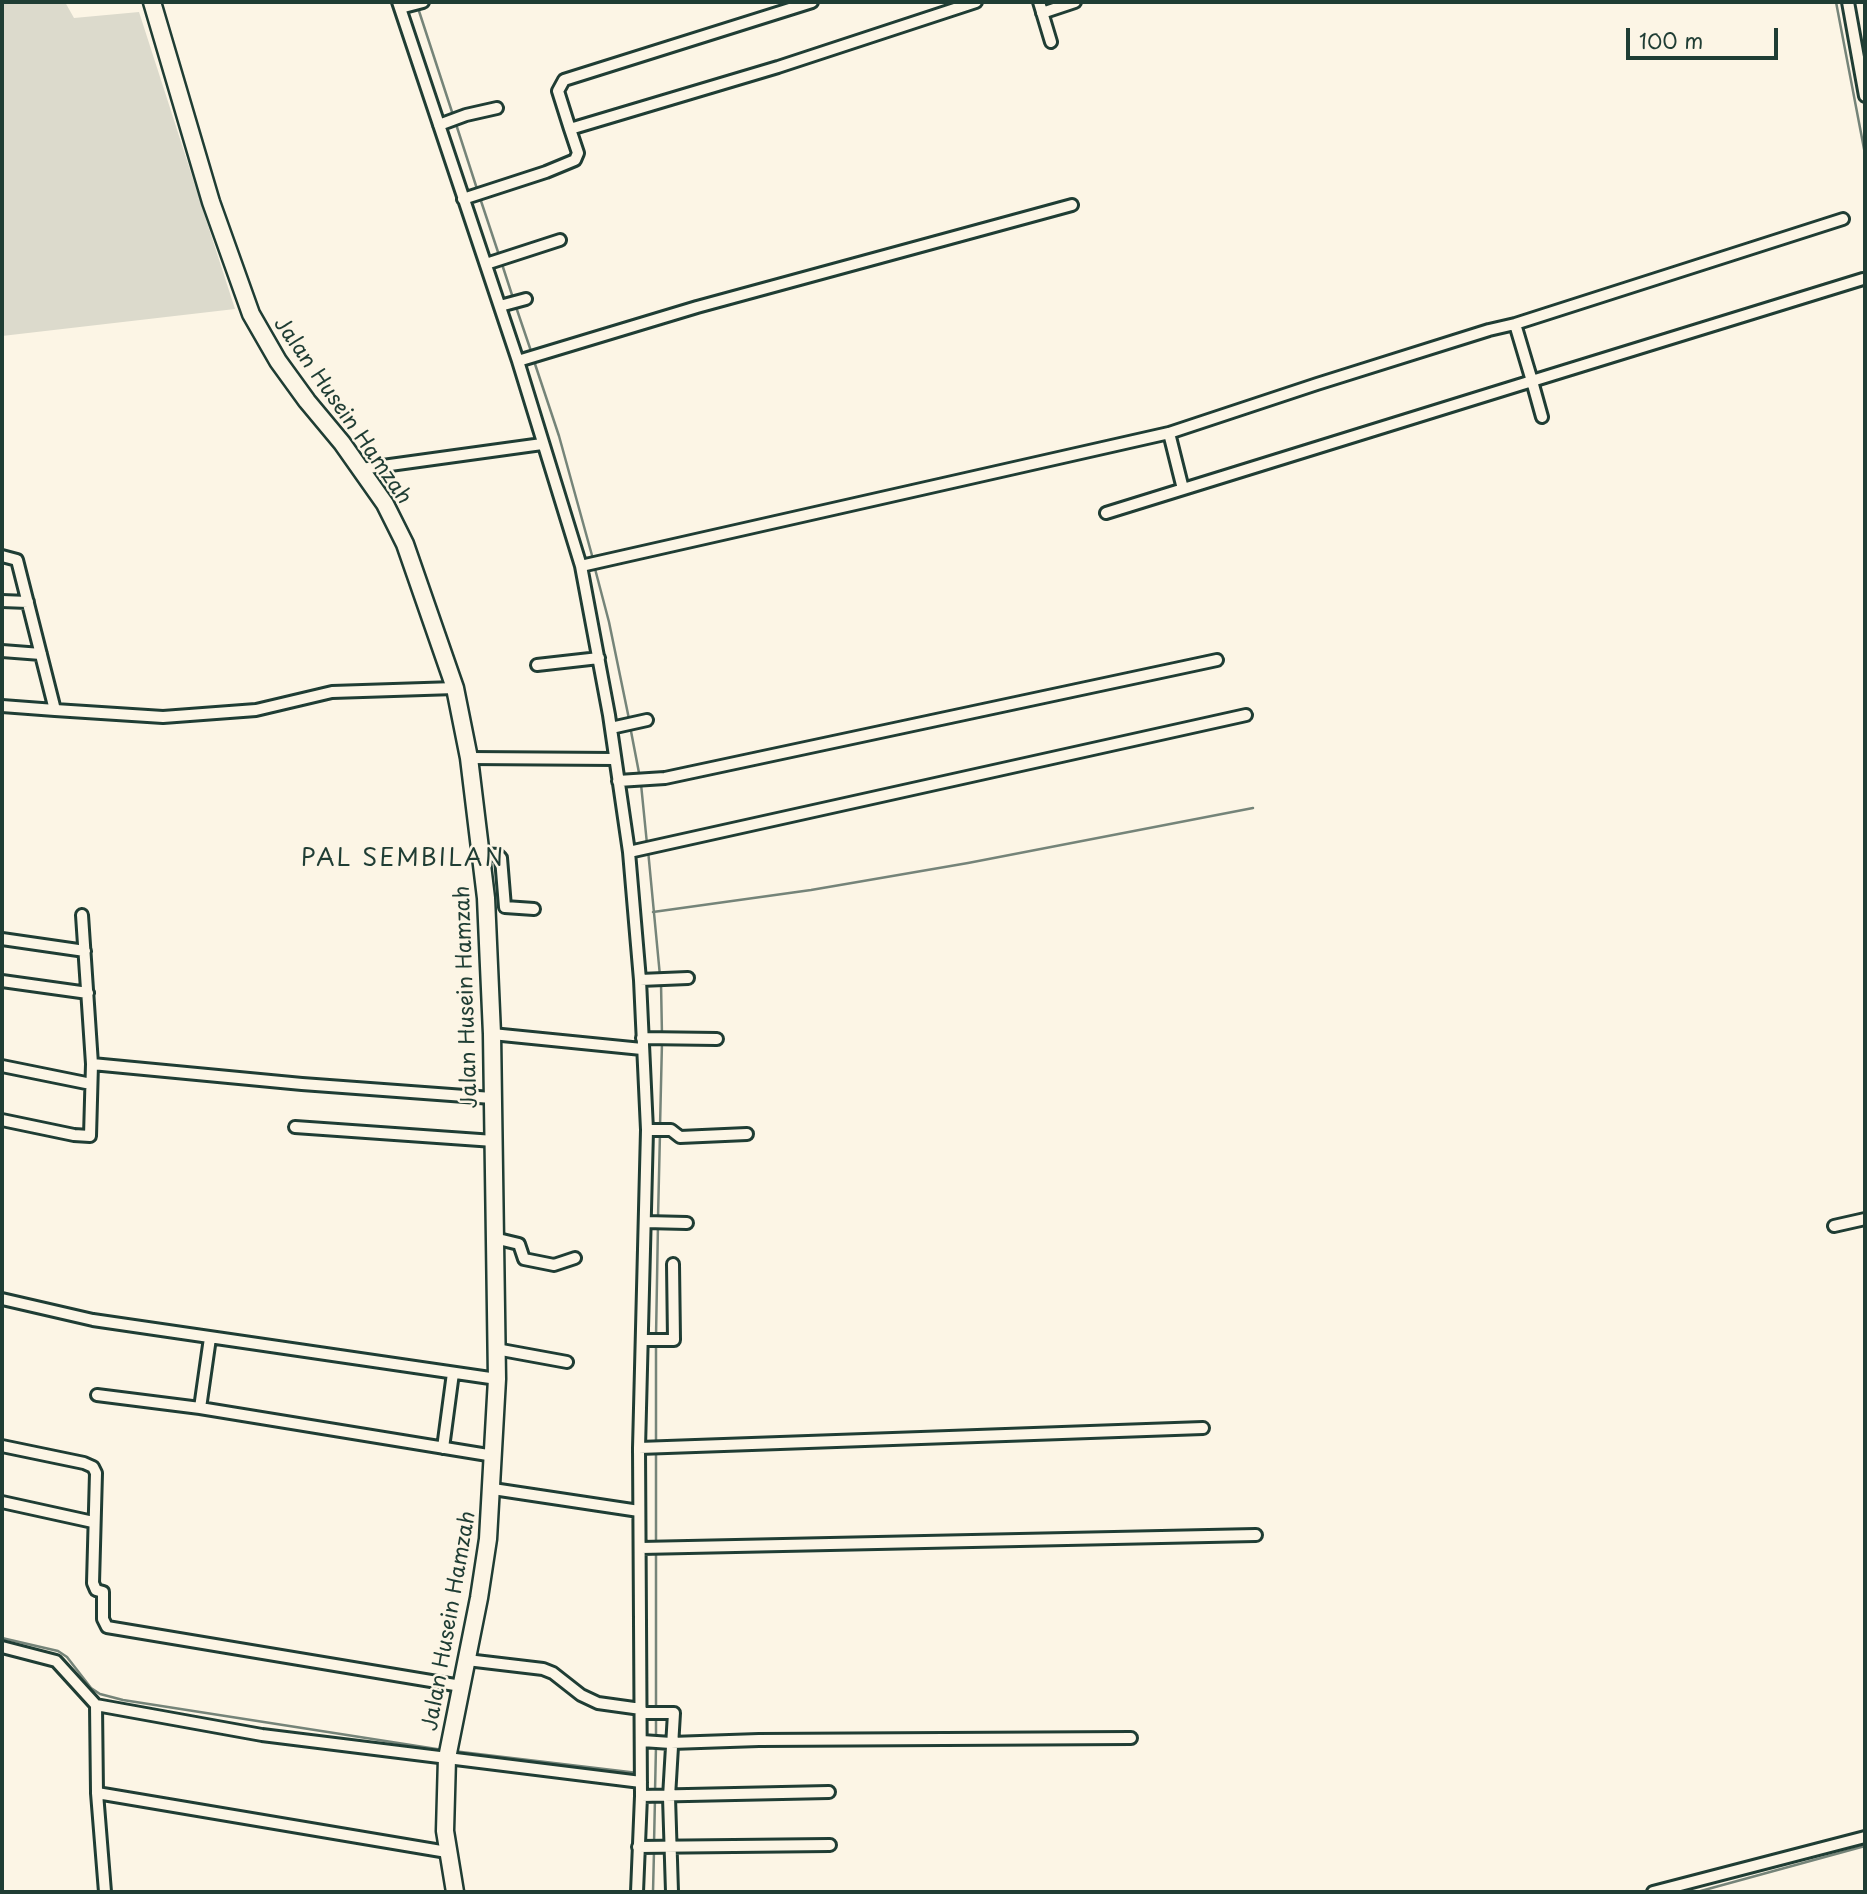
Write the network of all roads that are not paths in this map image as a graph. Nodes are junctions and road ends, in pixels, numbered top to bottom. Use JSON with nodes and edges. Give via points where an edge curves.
{"nodes":[{"id":1,"x":152,"y":2,"type":"edge"},
{"id":2,"x":423,"y":2,"type":"edge"},
{"id":3,"x":813,"y":2,"type":"edge"},
{"id":4,"x":976,"y":2,"type":"edge"},
{"id":5,"x":1075,"y":2,"type":"edge"},
{"id":6,"x":1848,"y":2,"type":"edge"},
{"id":7,"x":401,"y":5,"type":"edge"},
{"id":8,"x":1041,"y":7,"type":"edge"},
{"id":9,"x":1051,"y":41,"type":"dead end"},
{"id":10,"x":1865,"y":96,"type":"edge"},
{"id":11,"x":497,"y":108,"type":"dead end"},
{"id":12,"x":442,"y":124,"type":"junction"},
{"id":13,"x":570,"y":129,"type":"junction"},
{"id":14,"x":467,"y":198,"type":"junction"},
{"id":15,"x":1072,"y":205,"type":"dead end"},
{"id":16,"x":1843,"y":219,"type":"dead end"},
{"id":17,"x":559,"y":240,"type":"dead end"},
{"id":18,"x":488,"y":263,"type":"junction"},
{"id":19,"x":1863,"y":279,"type":"dead end"},
{"id":20,"x":526,"y":299,"type":"dead end"},
{"id":21,"x":504,"y":305,"type":"junction"},
{"id":22,"x":1515,"y":324,"type":"junction"},
{"id":23,"x":518,"y":361,"type":"junction"},
{"id":24,"x":1532,"y":381,"type":"junction"},
{"id":25,"x":1542,"y":417,"type":"dead end"},
{"id":26,"x":1169,"y":433,"type":"junction"},
{"id":27,"x":542,"y":444,"type":"junction"},
{"id":28,"x":361,"y":469,"type":"junction"},
{"id":29,"x":1184,"y":489,"type":"junction"},
{"id":30,"x":1106,"y":513,"type":"dead end"},
{"id":31,"x":2,"y":556,"type":"edge"},
{"id":32,"x":582,"y":566,"type":"junction"},
{"id":33,"x":2,"y":601,"type":"edge"},
{"id":34,"x":28,"y":602,"type":"junction"},
{"id":35,"x":2,"y":652,"type":"edge"},
{"id":36,"x":41,"y":654,"type":"junction"},
{"id":37,"x":598,"y":658,"type":"junction"},
{"id":38,"x":1217,"y":660,"type":"dead end"},
{"id":39,"x":537,"y":665,"type":"dead end"},
{"id":40,"x":455,"y":688,"type":"junction"},
{"id":41,"x":2,"y":706,"type":"edge"},
{"id":42,"x":55,"y":710,"type":"junction"},
{"id":43,"x":1246,"y":715,"type":"dead end"},
{"id":44,"x":647,"y":720,"type":"dead end"},
{"id":45,"x":611,"y":728,"type":"junction"},
{"id":46,"x":469,"y":758,"type":"junction"},
{"id":47,"x":615,"y":759,"type":"junction"},
{"id":48,"x":620,"y":781,"type":"junction"},
{"id":49,"x":631,"y":851,"type":"junction"},
{"id":50,"x":481,"y":854,"type":"junction"},
{"id":51,"x":534,"y":909,"type":"dead end"},
{"id":52,"x":82,"y":915,"type":"dead end"},
{"id":53,"x":2,"y":939,"type":"edge"},
{"id":54,"x":85,"y":951,"type":"junction"},
{"id":55,"x":688,"y":978,"type":"dead end"},
{"id":56,"x":643,"y":980,"type":"junction"},
{"id":57,"x":2,"y":981,"type":"edge"},
{"id":58,"x":88,"y":993,"type":"junction"},
{"id":59,"x":492,"y":1034,"type":"junction"},
{"id":60,"x":717,"y":1039,"type":"dead end"},
{"id":61,"x":644,"y":1042,"type":"junction"},
{"id":62,"x":92,"y":1064,"type":"junction"},
{"id":63,"x":2,"y":1066,"type":"edge"},
{"id":64,"x":91,"y":1084,"type":"junction"},
{"id":65,"x":492,"y":1098,"type":"junction"},
{"id":66,"x":2,"y":1120,"type":"edge"},
{"id":67,"x":295,"y":1127,"type":"dead end"},
{"id":68,"x":650,"y":1130,"type":"junction"},
{"id":69,"x":747,"y":1134,"type":"dead end"},
{"id":70,"x":494,"y":1141,"type":"junction"},
{"id":71,"x":1865,"y":1219,"type":"edge"},
{"id":72,"x":648,"y":1222,"type":"junction"},
{"id":73,"x":687,"y":1223,"type":"dead end"},
{"id":74,"x":1835,"y":1226,"type":"dead end"},
{"id":75,"x":494,"y":1238,"type":"junction"},
{"id":76,"x":575,"y":1258,"type":"dead end"},
{"id":77,"x":673,"y":1264,"type":"dead end"},
{"id":78,"x":2,"y":1299,"type":"edge"},
{"id":79,"x":210,"y":1338,"type":"junction"},
{"id":80,"x":645,"y":1340,"type":"junction"},
{"id":81,"x":496,"y":1349,"type":"junction"},
{"id":82,"x":567,"y":1362,"type":"dead end"},
{"id":83,"x":453,"y":1373,"type":"junction"},
{"id":84,"x":497,"y":1379,"type":"junction"},
{"id":85,"x":97,"y":1395,"type":"dead end"},
{"id":86,"x":200,"y":1408,"type":"junction"},
{"id":87,"x":1203,"y":1428,"type":"dead end"},
{"id":88,"x":2,"y":1446,"type":"edge"},
{"id":89,"x":443,"y":1448,"type":"junction"},
{"id":90,"x":644,"y":1448,"type":"junction"},
{"id":91,"x":494,"y":1456,"type":"junction"},
{"id":92,"x":493,"y":1489,"type":"junction"},
{"id":93,"x":2,"y":1502,"type":"edge"},
{"id":94,"x":639,"y":1511,"type":"junction"},
{"id":95,"x":93,"y":1522,"type":"junction"},
{"id":96,"x":1256,"y":1535,"type":"dead end"},
{"id":97,"x":644,"y":1548,"type":"junction"},
{"id":98,"x":2,"y":1647,"type":"edge"},
{"id":99,"x":467,"y":1660,"type":"junction"},
{"id":100,"x":461,"y":1686,"type":"junction"},
{"id":101,"x":96,"y":1705,"type":"junction"},
{"id":102,"x":643,"y":1712,"type":"junction"},
{"id":103,"x":1131,"y":1738,"type":"dead end"},
{"id":104,"x":642,"y":1741,"type":"junction"},
{"id":105,"x":671,"y":1743,"type":"junction"},
{"id":106,"x":448,"y":1753,"type":"junction"},
{"id":107,"x":641,"y":1777,"type":"junction"},
{"id":108,"x":829,"y":1792,"type":"dead end"},
{"id":109,"x":97,"y":1793,"type":"junction"},
{"id":110,"x":642,"y":1796,"type":"junction"},
{"id":111,"x":669,"y":1797,"type":"junction"},
{"id":112,"x":1865,"y":1837,"type":"edge"},
{"id":113,"x":830,"y":1845,"type":"dead end"},
{"id":114,"x":665,"y":1846,"type":"junction"},
{"id":115,"x":639,"y":1847,"type":"junction"},
{"id":116,"x":447,"y":1852,"type":"junction"},
{"id":117,"x":105,"y":1892,"type":"edge"},
{"id":118,"x":454,"y":1892,"type":"edge"},
{"id":119,"x":637,"y":1892,"type":"edge"},
{"id":120,"x":671,"y":1892,"type":"edge"},
{"id":121,"x":1654,"y":1892,"type":"edge"}],
"edges":[{"from":1,"to":28,"type":"street","name":"Jalan Husein Hamzah","via":[[211,202],[251,314],[278,361]]},
{"from":2,"to":7,"type":"street"},
{"from":3,"to":13,"type":"street","via":[[564,80],[558,91]]},
{"from":4,"to":13,"type":"street"},
{"from":5,"to":8,"type":"street"},
{"from":6,"to":10,"type":"street"},
{"from":7,"to":12,"type":"street"},
{"from":8,"to":9,"type":"street"},
{"from":11,"to":12,"type":"street"},
{"from":12,"to":14,"type":"street"},
{"from":13,"to":14,"type":"street","via":[[577,158]]},
{"from":14,"to":18,"type":"street"},
{"from":15,"to":23,"type":"street"},
{"from":16,"to":22,"type":"street"},
{"from":17,"to":18,"type":"street"},
{"from":18,"to":21,"type":"street"},
{"from":19,"to":24,"type":"street"},
{"from":20,"to":21,"type":"street"},
{"from":21,"to":23,"type":"street"},
{"from":22,"to":24,"type":"street"},
{"from":22,"to":26,"type":"street"},
{"from":23,"to":27,"type":"street"},
{"from":24,"to":25,"type":"street"},
{"from":24,"to":29,"type":"street"},
{"from":26,"to":29,"type":"street"},
{"from":26,"to":32,"type":"street"},
{"from":27,"to":28,"type":"street"},
{"from":27,"to":32,"type":"street"},
{"from":28,"to":40,"type":"street","name":"Jalan Husein Hamzah","via":[[405,544]]},
{"from":29,"to":30,"type":"street"},
{"from":31,"to":34,"type":"street","via":[[17,560]]},
{"from":32,"to":37,"type":"street"},
{"from":33,"to":34,"type":"street"},
{"from":34,"to":36,"type":"street"},
{"from":35,"to":36,"type":"street"},
{"from":36,"to":42,"type":"street"},
{"from":37,"to":39,"type":"street"},
{"from":37,"to":45,"type":"street"},
{"from":38,"to":48,"type":"street","via":[[905,728],[648,780]]},
{"from":40,"to":42,"type":"street","via":[[332,692],[256,710],[163,717]]},
{"from":40,"to":46,"type":"street","name":"Jalan Husein Hamzah"},
{"from":41,"to":42,"type":"street"},
{"from":43,"to":49,"type":"street"},
{"from":44,"to":45,"type":"street"},
{"from":45,"to":47,"type":"street"},
{"from":46,"to":47,"type":"street"},
{"from":46,"to":50,"type":"street","name":"Jalan Husein Hamzah"},
{"from":47,"to":48,"type":"street"},
{"from":48,"to":49,"type":"street"},
{"from":49,"to":56,"type":"street"},
{"from":50,"to":51,"type":"street","via":[[501,858],[505,907]]},
{"from":50,"to":59,"type":"street","name":"Jalan Husein Hamzah"},
{"from":52,"to":54,"type":"street"},
{"from":53,"to":54,"type":"street"},
{"from":54,"to":58,"type":"street"},
{"from":55,"to":56,"type":"street"},
{"from":56,"to":61,"type":"street"},
{"from":57,"to":58,"type":"street"},
{"from":58,"to":62,"type":"street"},
{"from":59,"to":61,"type":"street"},
{"from":59,"to":65,"type":"street","name":"Jalan Husein Hamzah"},
{"from":60,"to":61,"type":"street"},
{"from":61,"to":68,"type":"street"},
{"from":62,"to":64,"type":"street"},
{"from":62,"to":65,"type":"street"},
{"from":63,"to":64,"type":"street"},
{"from":64,"to":66,"type":"street","via":[[90,1136]]},
{"from":65,"to":70,"type":"street","name":"Jalan Husein Hamzah"},
{"from":67,"to":70,"type":"street"},
{"from":68,"to":69,"type":"street","via":[[671,1130],[680,1137]]},
{"from":68,"to":72,"type":"street"},
{"from":70,"to":75,"type":"street","name":"Jalan Husein Hamzah"},
{"from":71,"to":74,"type":"street"},
{"from":72,"to":73,"type":"street"},
{"from":72,"to":80,"type":"street"},
{"from":75,"to":76,"type":"street","via":[[519,1244],[524,1259],[554,1265]]},
{"from":75,"to":81,"type":"street","name":"Jalan Husein Hamzah"},
{"from":77,"to":80,"type":"street","via":[[674,1340]]},
{"from":78,"to":79,"type":"street","via":[[93,1320]]},
{"from":79,"to":83,"type":"street"},
{"from":79,"to":86,"type":"street"},
{"from":80,"to":90,"type":"street"},
{"from":81,"to":82,"type":"street"},
{"from":81,"to":84,"type":"street","name":"Jalan Husein Hamzah"},
{"from":83,"to":84,"type":"street"},
{"from":83,"to":89,"type":"street"},
{"from":84,"to":91,"type":"street","name":"Jalan Husein Hamzah"},
{"from":85,"to":86,"type":"street"},
{"from":86,"to":89,"type":"street"},
{"from":87,"to":90,"type":"street"},
{"from":88,"to":95,"type":"street","via":[[93,1467]]},
{"from":89,"to":91,"type":"street"},
{"from":90,"to":94,"type":"street"},
{"from":91,"to":92,"type":"street","name":"Jalan Husein Hamzah"},
{"from":92,"to":94,"type":"street"},
{"from":92,"to":99,"type":"street","name":"Jalan Husein Hamzah"},
{"from":93,"to":95,"type":"street"},
{"from":94,"to":97,"type":"street"},
{"from":95,"to":100,"type":"street","via":[[93,1583],[103,1592],[107,1627]]},
{"from":96,"to":97,"type":"street"},
{"from":97,"to":102,"type":"street","via":[[639,1618]]},
{"from":98,"to":101,"type":"street","via":[[56,1661]]},
{"from":99,"to":100,"type":"street","name":"Jalan Husein Hamzah"},
{"from":99,"to":102,"type":"street","via":[[544,1669],[598,1703]]},
{"from":100,"to":106,"type":"street","name":"Jalan Husein Hamzah"},
{"from":101,"to":106,"type":"street","via":[[262,1735]]},
{"from":101,"to":109,"type":"street"},
{"from":102,"to":104,"type":"street"},
{"from":102,"to":105,"type":"street","via":[[674,1713]]},
{"from":103,"to":105,"type":"street"},
{"from":104,"to":105,"type":"street"},
{"from":104,"to":107,"type":"street"},
{"from":105,"to":111,"type":"street"},
{"from":106,"to":107,"type":"street"},
{"from":106,"to":116,"type":"street","name":"Jalan Husein Hamzah"},
{"from":107,"to":110,"type":"street"},
{"from":108,"to":111,"type":"street"},
{"from":109,"to":116,"type":"street"},
{"from":109,"to":117,"type":"street"},
{"from":110,"to":111,"type":"street"},
{"from":110,"to":115,"type":"street"},
{"from":111,"to":114,"type":"street"},
{"from":112,"to":121,"type":"street"},
{"from":113,"to":114,"type":"street"},
{"from":114,"to":115,"type":"street"},
{"from":114,"to":120,"type":"street"},
{"from":115,"to":119,"type":"street"},
{"from":116,"to":118,"type":"street","name":"Jalan Husein Hamzah"}]}
